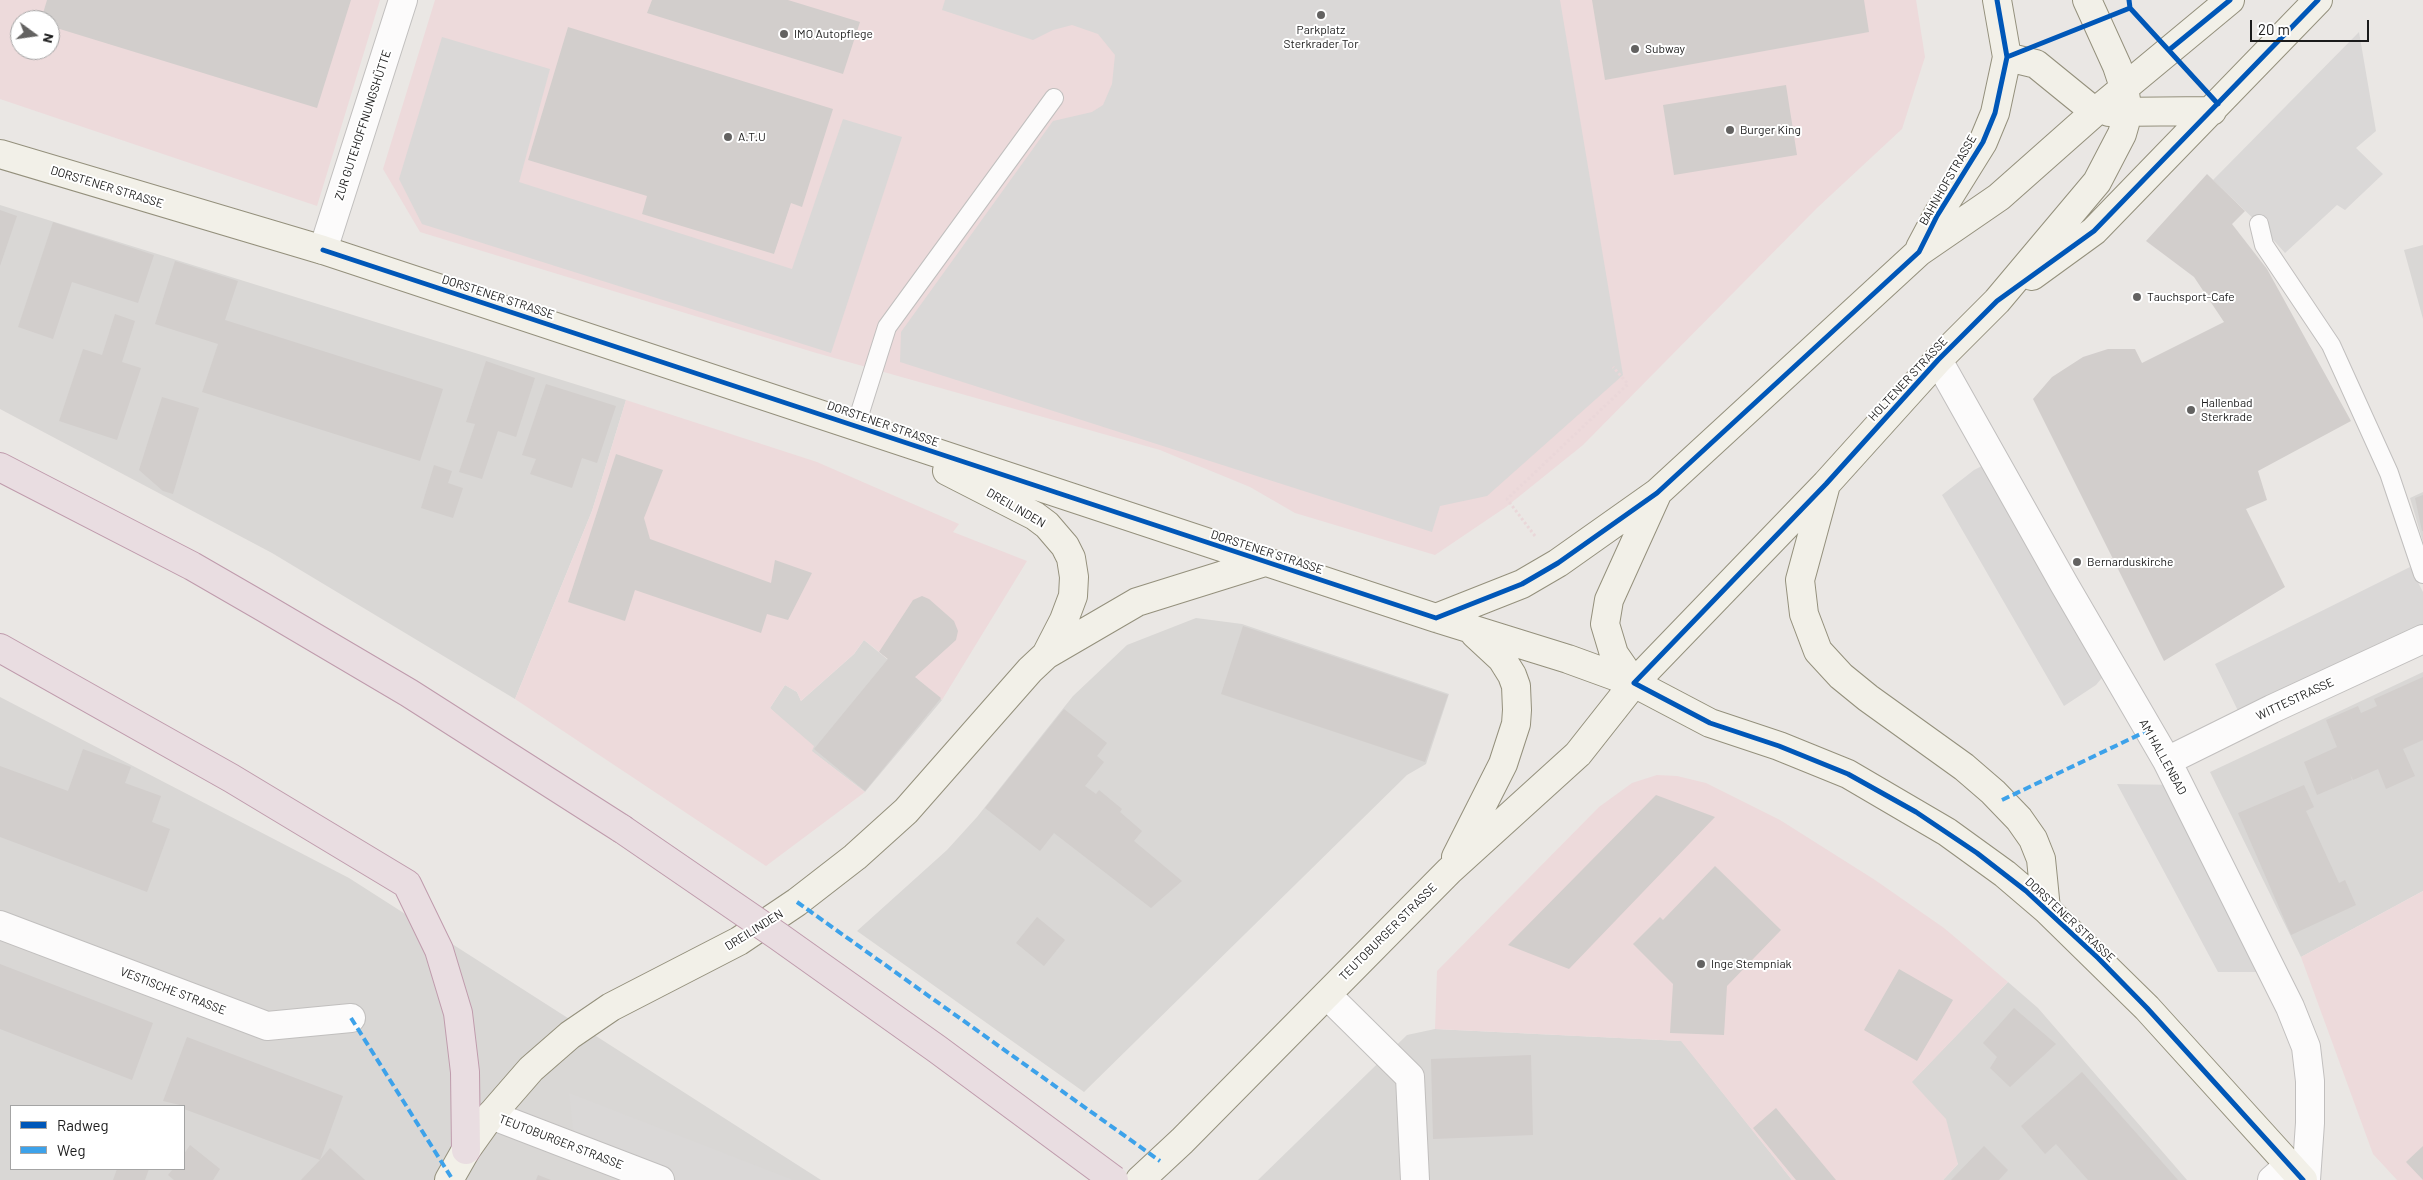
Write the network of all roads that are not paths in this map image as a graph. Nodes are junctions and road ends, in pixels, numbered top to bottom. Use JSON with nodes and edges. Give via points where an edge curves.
{"nodes":[{"id":1,"x":403,"y":0,"type":"edge"},
{"id":2,"x":1997,"y":0,"type":"edge"},
{"id":3,"x":2087,"y":0,"type":"edge"},
{"id":4,"x":2230,"y":0,"type":"edge"},
{"id":5,"x":2318,"y":0,"type":"edge"},
{"id":6,"x":2007,"y":57,"type":"junction"},
{"id":7,"x":1054,"y":98,"type":"dead end"},
{"id":8,"x":2126,"y":100,"type":"junction"},
{"id":9,"x":2212,"y":111,"type":"junction"},
{"id":10,"x":2095,"y":112,"type":"junction"},
{"id":11,"x":0,"y":154,"type":"edge"},
{"id":12,"x":2259,"y":224,"type":"dead end"},
{"id":13,"x":323,"y":250,"type":"junction"},
{"id":14,"x":1918,"y":252,"type":"junction"},
{"id":15,"x":1997,"y":300,"type":"junction"},
{"id":16,"x":1938,"y":360,"type":"junction"},
{"id":17,"x":856,"y":425,"type":"junction"},
{"id":18,"x":0,"y":467,"type":"edge"},
{"id":19,"x":1826,"y":484,"type":"junction"},
{"id":20,"x":1657,"y":492,"type":"junction"},
{"id":21,"x":1265,"y":562,"type":"junction"},
{"id":22,"x":2423,"y":574,"type":"edge"},
{"id":23,"x":1436,"y":618,"type":"junction"},
{"id":24,"x":1470,"y":629,"type":"junction"},
{"id":25,"x":2423,"y":639,"type":"edge"},
{"id":26,"x":0,"y":648,"type":"edge"},
{"id":27,"x":1046,"y":656,"type":"junction"},
{"id":28,"x":1634,"y":683,"type":"junction"},
{"id":29,"x":2168,"y":762,"type":"junction"},
{"id":30,"x":1449,"y":871,"type":"junction"},
{"id":31,"x":2046,"y":909,"type":"junction"},
{"id":32,"x":0,"y":925,"type":"edge"},
{"id":33,"x":1327,"y":995,"type":"junction"},
{"id":34,"x":351,"y":1018,"type":"dead end"},
{"id":35,"x":491,"y":1115,"type":"junction"},
{"id":36,"x":466,"y":1150,"type":"junction"},
{"id":37,"x":2292,"y":1176,"type":"edge"},
{"id":38,"x":449,"y":1180,"type":"edge"},
{"id":39,"x":660,"y":1180,"type":"edge"},
{"id":40,"x":1114,"y":1180,"type":"edge"},
{"id":41,"x":1140,"y":1180,"type":"edge"},
{"id":42,"x":1416,"y":1180,"type":"edge"}],
"edges":[{"from":1,"to":13,"type":"street","name":"ZUR GUTEHOFFNUNGSHÜTTE"},
{"from":2,"to":6,"type":"main road","name":"BAHNHOFSTRASSE"},
{"from":3,"to":8,"type":"main road","via":[[2113,57]]},
{"from":4,"to":8,"type":"main road"},
{"from":5,"to":9,"type":"main road","name":"HOLTENER STRASSE"},
{"from":6,"to":10,"type":"main road","via":[[2036,64]]},
{"from":6,"to":14,"type":"main road","name":"BAHNHOFSTRASSE","via":[[1995,114],[1983,142]]},
{"from":7,"to":17,"type":"lane","via":[[887,327]]},
{"from":8,"to":9,"type":"main road"},
{"from":8,"to":10,"type":"main road"},
{"from":8,"to":15,"type":"main road","name":"HOLTENER STRASSE","via":[[2122,134],[2097,182]]},
{"from":9,"to":15,"type":"main road","name":"HOLTENER STRASSE","via":[[2094,231]]},
{"from":10,"to":14,"type":"main road","via":[[1998,197]]},
{"from":11,"to":13,"type":"main road","name":"DORSTENER STRASSE"},
{"from":12,"to":22,"type":"lane","via":[[2264,245],[2331,345],[2389,473]]},
{"from":13,"to":17,"type":"main road","name":"DORSTENER STRASSE"},
{"from":14,"to":20,"type":"main road"},
{"from":15,"to":16,"type":"main road","name":"HOLTENER STRASSE"},
{"from":16,"to":19,"type":"main road","name":"HOLTENER STRASSE"},
{"from":16,"to":29,"type":"street","name":"AM HALLENBAD"},
{"from":17,"to":21,"type":"main road","name":"DORSTENER STRASSE"},
{"from":17,"to":27,"type":"main road","name":"DREILINDEN","via":[[1034,516],[1058,535],[1070,558],[1073,596]]},
{"from":18,"to":40,"type":"highway","bridge":true,"via":[[192,566],[263,607],[409,693],[622,829],[913,1032]]},
{"from":19,"to":28,"type":"main road","name":"HOLTENER STRASSE"},
{"from":19,"to":31,"type":"main road","via":[[1800,580],[1804,614],[1818,651],[1868,698],[1972,773],[2019,819],[2033,839],[2041,859]]},
{"from":20,"to":23,"type":"main road","via":[[1558,563],[1522,584]]},
{"from":20,"to":28,"type":"main road","via":[[1609,600],[1605,624],[1614,654]]},
{"from":21,"to":23,"type":"main road","name":"DORSTENER STRASSE"},
{"from":21,"to":27,"type":"main road","name":"DREILINDEN","via":[[1137,602]]},
{"from":23,"to":24,"type":"main road","name":"DORSTENER STRASSE"},
{"from":24,"to":28,"type":"main road","name":"DORSTENER STRASSE"},
{"from":24,"to":30,"type":"main road","via":[[1502,658],[1512,675],[1516,686],[1516,724],[1503,764]]},
{"from":25,"to":29,"type":"street","name":"WITTESTRASSE","via":[[2272,709]]},
{"from":26,"to":36,"type":"highway","via":[[231,778],[406,884],[439,950],[458,1014],[465,1072]]},
{"from":27,"to":35,"type":"main road","name":"DREILINDEN","via":[[906,811],[855,857],[739,941],[611,1007],[570,1035],[531,1069]]},
{"from":28,"to":30,"type":"main road","name":"TEUTOBURGER STRASSE","via":[[1578,754]]},
{"from":28,"to":31,"type":"main road","name":"DORSTENER STRASSE","via":[[1710,723],[1848,774],[1947,832]]},
{"from":29,"to":37,"type":"street","name":"AM HALLENBAD","via":[[2290,1007],[2306,1047],[2310,1123]]},
{"from":30,"to":33,"type":"main road","name":"TEUTOBURGER STRASSE"},
{"from":31,"to":37,"type":"main road","name":"DORSTENER STRASSE","via":[[2147,1008]]},
{"from":32,"to":34,"type":"street","name":"VESTISCHE STRASSE","via":[[267,1026]]},
{"from":33,"to":41,"type":"main road","name":"TEUTOBURGER STRASSE","via":[[1182,1142]]},
{"from":33,"to":42,"type":"street","via":[[1410,1077]]},
{"from":35,"to":36,"type":"main road","name":"DREILINDEN"},
{"from":35,"to":39,"type":"street","name":"TEUTOBURGER STRASSE"},
{"from":36,"to":38,"type":"main road","name":"DREILINDEN"}]}
